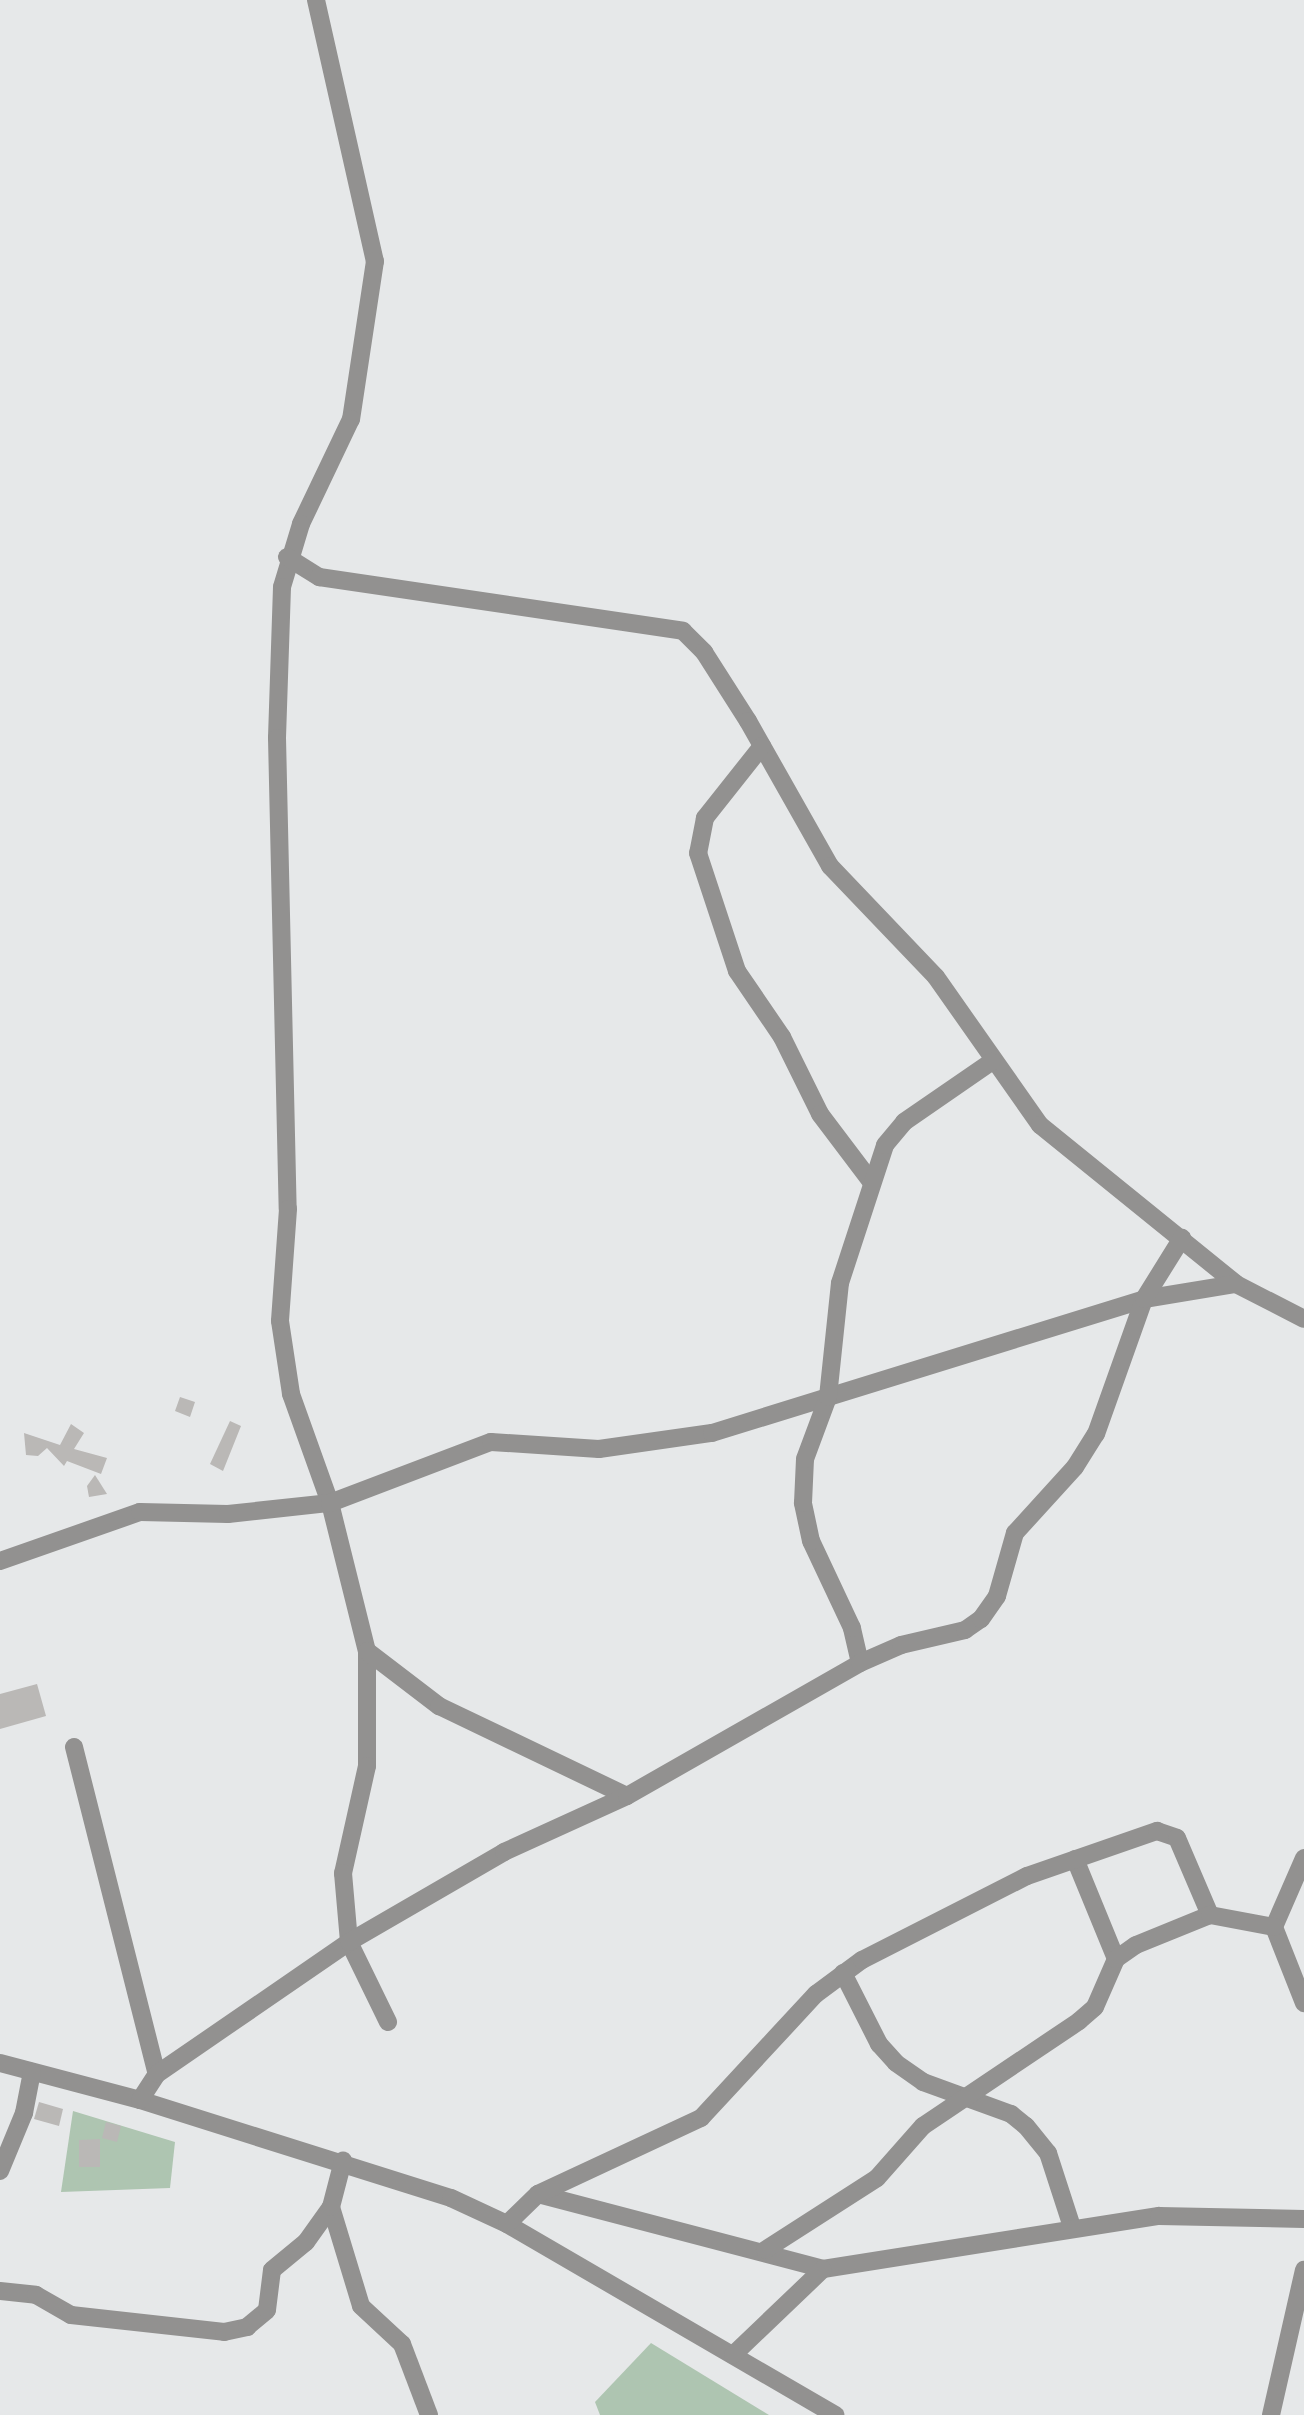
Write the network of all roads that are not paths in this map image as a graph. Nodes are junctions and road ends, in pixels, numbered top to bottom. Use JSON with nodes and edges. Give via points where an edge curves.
{"nodes":[{"id":1,"x":316,"y":0,"type":"edge"},
{"id":2,"x":288,"y":557,"type":"junction"},
{"id":3,"x":762,"y":746,"type":"junction"},
{"id":4,"x":992,"y":1062,"type":"junction"},
{"id":5,"x":870,"y":1180,"type":"junction"},
{"id":6,"x":1182,"y":1238,"type":"junction"},
{"id":7,"x":1236,"y":1284,"type":"junction"},
{"id":8,"x":1144,"y":1299,"type":"junction"},
{"id":9,"x":1304,"y":1319,"type":"edge"},
{"id":10,"x":828,"y":1397,"type":"junction"},
{"id":11,"x":330,"y":1503,"type":"junction"},
{"id":12,"x":0,"y":1561,"type":"edge"},
{"id":13,"x":368,"y":1651,"type":"junction"},
{"id":14,"x":860,"y":1663,"type":"junction"},
{"id":15,"x":74,"y":1747,"type":"dead end"},
{"id":16,"x":627,"y":1796,"type":"junction"},
{"id":17,"x":1304,"y":1857,"type":"edge"},
{"id":18,"x":1075,"y":1859,"type":"junction"},
{"id":19,"x":1210,"y":1915,"type":"junction"},
{"id":20,"x":1274,"y":1927,"type":"junction"},
{"id":21,"x":349,"y":1942,"type":"junction"},
{"id":22,"x":1116,"y":1959,"type":"junction"},
{"id":23,"x":843,"y":1973,"type":"junction"},
{"id":24,"x":1304,"y":2003,"type":"edge"},
{"id":25,"x":388,"y":2022,"type":"dead end"},
{"id":26,"x":0,"y":2063,"type":"edge"},
{"id":27,"x":32,"y":2072,"type":"junction"},
{"id":28,"x":157,"y":2074,"type":"junction"},
{"id":29,"x":964,"y":2096,"type":"junction"},
{"id":30,"x":140,"y":2099,"type":"junction"},
{"id":31,"x":344,"y":2161,"type":"junction"},
{"id":32,"x":0,"y":2171,"type":"edge"},
{"id":33,"x":538,"y":2194,"type":"junction"},
{"id":34,"x":331,"y":2207,"type":"junction"},
{"id":35,"x":1304,"y":2219,"type":"edge"},
{"id":36,"x":507,"y":2224,"type":"junction"},
{"id":37,"x":1072,"y":2227,"type":"junction"},
{"id":38,"x":765,"y":2249,"type":"junction"},
{"id":39,"x":822,"y":2269,"type":"junction"},
{"id":40,"x":1304,"y":2270,"type":"edge"},
{"id":41,"x":0,"y":2291,"type":"edge"},
{"id":42,"x":733,"y":2354,"type":"junction"},
{"id":43,"x":429,"y":2415,"type":"edge"},
{"id":44,"x":835,"y":2415,"type":"edge"},
{"id":45,"x":1271,"y":2415,"type":"edge"}],
"edges":[{"from":1,"to":2,"type":"street","via":[[375,261],[351,419]]},
{"from":2,"to":3,"type":"street","via":[[319,578],[683,631],[704,652]]},
{"from":2,"to":11,"type":"street","via":[[277,738],[288,1209],[281,1321],[291,1394]]},
{"from":3,"to":4,"type":"street","via":[[830,866],[936,977]]},
{"from":3,"to":5,"type":"street","via":[[705,818],[698,853],[737,971],[782,1037],[821,1114]]},
{"from":4,"to":5,"type":"street","via":[[904,1122],[885,1145]]},
{"from":4,"to":6,"type":"street","via":[[1040,1125]]},
{"from":5,"to":10,"type":"street","via":[[840,1283]]},
{"from":6,"to":7,"type":"street"},
{"from":6,"to":8,"type":"street"},
{"from":7,"to":8,"type":"street"},
{"from":7,"to":9,"type":"street"},
{"from":8,"to":10,"type":"street"},
{"from":8,"to":14,"type":"street","via":[[1096,1434],[1076,1467],[1015,1533],[997,1596],[981,1619]]},
{"from":10,"to":11,"type":"street","via":[[712,1433],[637,1444],[599,1449],[491,1442]]},
{"from":10,"to":14,"type":"street","via":[[805,1459],[803,1503],[811,1541],[852,1628]]},
{"from":11,"to":12,"type":"street","via":[[228,1514],[140,1511]]},
{"from":11,"to":13,"type":"street"},
{"from":13,"to":16,"type":"street","via":[[439,1706]]},
{"from":13,"to":21,"type":"street","via":[[367,1766],[343,1873]]},
{"from":14,"to":16,"type":"street"},
{"from":15,"to":28,"type":"street"},
{"from":16,"to":21,"type":"street","via":[[504,1852]]},
{"from":17,"to":20,"type":"street"},
{"from":18,"to":19,"type":"street","via":[[1157,1830],[1177,1838]]},
{"from":18,"to":22,"type":"street"},
{"from":18,"to":23,"type":"street","via":[[927,1923]]},
{"from":19,"to":20,"type":"street"},
{"from":19,"to":22,"type":"street"},
{"from":20,"to":24,"type":"street"},
{"from":21,"to":25,"type":"street"},
{"from":21,"to":28,"type":"street"},
{"from":22,"to":29,"type":"street","via":[[1095,2007]]},
{"from":23,"to":29,"type":"street","via":[[879,2044],[896,2063],[923,2082]]},
{"from":23,"to":33,"type":"street","via":[[701,2118]]},
{"from":26,"to":27,"type":"street"},
{"from":27,"to":30,"type":"street"},
{"from":27,"to":32,"type":"street","via":[[24,2113]]},
{"from":28,"to":30,"type":"street"},
{"from":29,"to":37,"type":"street","via":[[1027,2126],[1048,2153]]},
{"from":29,"to":38,"type":"street","via":[[922,2126],[877,2178]]},
{"from":30,"to":31,"type":"street"},
{"from":31,"to":34,"type":"street"},
{"from":31,"to":36,"type":"street"},
{"from":33,"to":36,"type":"street"},
{"from":33,"to":38,"type":"street"},
{"from":34,"to":41,"type":"street","via":[[306,2242],[272,2270],[267,2310],[247,2327],[224,2332],[71,2315],[36,2295]]},
{"from":34,"to":43,"type":"street","via":[[361,2306],[402,2344]]},
{"from":35,"to":37,"type":"street","via":[[1237,2213]]},
{"from":36,"to":42,"type":"street"},
{"from":37,"to":39,"type":"street"},
{"from":38,"to":39,"type":"street"},
{"from":39,"to":42,"type":"street"},
{"from":40,"to":45,"type":"street"},
{"from":42,"to":44,"type":"street"}]}
